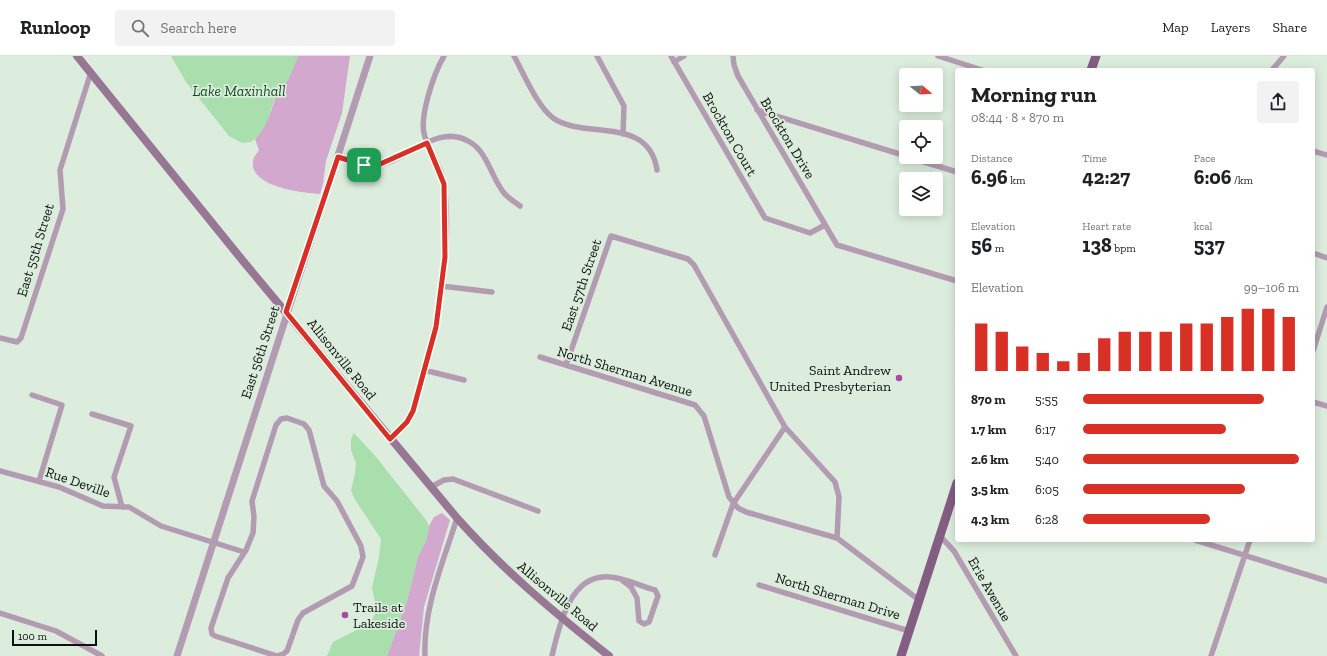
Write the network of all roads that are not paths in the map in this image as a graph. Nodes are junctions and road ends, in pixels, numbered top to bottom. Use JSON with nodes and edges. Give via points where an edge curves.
{"nodes":[{"id":1,"x":77,"y":56,"type":"edge"},
{"id":2,"x":370,"y":56,"type":"edge"},
{"id":3,"x":444,"y":56,"type":"edge"},
{"id":4,"x":514,"y":56,"type":"edge"},
{"id":5,"x":597,"y":56,"type":"edge"},
{"id":6,"x":671,"y":56,"type":"edge"},
{"id":7,"x":684,"y":56,"type":"edge"},
{"id":8,"x":938,"y":56,"type":"edge"},
{"id":9,"x":1096,"y":56,"type":"edge"},
{"id":10,"x":1284,"y":56,"type":"edge"},
{"id":11,"x":733,"y":59,"type":"edge"},
{"id":12,"x":674,"y":62,"type":"junction"},
{"id":13,"x":976,"y":68,"type":"edge"},
{"id":14,"x":1092,"y":68,"type":"edge"},
{"id":15,"x":1274,"y":68,"type":"edge"},
{"id":16,"x":91,"y":72,"type":"junction"},
{"id":17,"x":758,"y":110,"type":"junction"},
{"id":18,"x":623,"y":134,"type":"junction"},
{"id":19,"x":427,"y":143,"type":"junction"},
{"id":20,"x":1315,"y":152,"type":"edge"},
{"id":21,"x":899,"y":154,"type":"edge"},
{"id":22,"x":1327,"y":155,"type":"edge"},
{"id":23,"x":338,"y":157,"type":"junction"},
{"id":24,"x":930,"y":164,"type":"edge"},
{"id":25,"x":657,"y":170,"type":"dead end"},
{"id":26,"x":955,"y":171,"type":"edge"},
{"id":27,"x":520,"y":206,"type":"dead end"},
{"id":28,"x":825,"y":225,"type":"junction"},
{"id":29,"x":1315,"y":254,"type":"edge"},
{"id":30,"x":1327,"y":258,"type":"edge"},
{"id":31,"x":955,"y":281,"type":"edge"},
{"id":32,"x":441,"y":286,"type":"junction"},
{"id":33,"x":492,"y":292,"type":"dead end"},
{"id":34,"x":1327,"y":307,"type":"edge"},
{"id":35,"x":286,"y":312,"type":"junction"},
{"id":36,"x":0,"y":338,"type":"edge"},
{"id":37,"x":1315,"y":345,"type":"edge"},
{"id":38,"x":540,"y":357,"type":"dead end"},
{"id":39,"x":566,"y":365,"type":"junction"},
{"id":40,"x":424,"y":370,"type":"junction"},
{"id":41,"x":464,"y":380,"type":"dead end"},
{"id":42,"x":32,"y":395,"type":"dead end"},
{"id":43,"x":1315,"y":403,"type":"edge"},
{"id":44,"x":1327,"y":406,"type":"edge"},
{"id":45,"x":92,"y":414,"type":"dead end"},
{"id":46,"x":785,"y":427,"type":"junction"},
{"id":47,"x":390,"y":439,"type":"junction"},
{"id":48,"x":0,"y":472,"type":"edge"},
{"id":49,"x":39,"y":481,"type":"junction"},
{"id":50,"x":431,"y":487,"type":"junction"},
{"id":51,"x":955,"y":489,"type":"edge"},
{"id":52,"x":734,"y":504,"type":"junction"},
{"id":53,"x":122,"y":506,"type":"junction"},
{"id":54,"x":538,"y":511,"type":"dead end"},
{"id":55,"x":457,"y":518,"type":"junction"},
{"id":56,"x":940,"y":536,"type":"junction"},
{"id":57,"x":837,"y":538,"type":"junction"},
{"id":58,"x":214,"y":542,"type":"junction"},
{"id":59,"x":1201,"y":542,"type":"edge"},
{"id":60,"x":1249,"y":542,"type":"edge"},
{"id":61,"x":244,"y":552,"type":"junction"},
{"id":62,"x":715,"y":555,"type":"dead end"},
{"id":63,"x":1245,"y":556,"type":"junction"},
{"id":64,"x":622,"y":580,"type":"junction"},
{"id":65,"x":1327,"y":581,"type":"edge"},
{"id":66,"x":759,"y":585,"type":"dead end"},
{"id":67,"x":919,"y":600,"type":"junction"},
{"id":68,"x":0,"y":613,"type":"edge"},
{"id":69,"x":563,"y":619,"type":"junction"},
{"id":70,"x":909,"y":631,"type":"junction"},
{"id":71,"x":102,"y":656,"type":"edge"},
{"id":72,"x":177,"y":656,"type":"edge"},
{"id":73,"x":425,"y":656,"type":"edge"},
{"id":74,"x":552,"y":656,"type":"edge"},
{"id":75,"x":609,"y":656,"type":"edge"},
{"id":76,"x":901,"y":656,"type":"edge"},
{"id":77,"x":1016,"y":656,"type":"edge"},
{"id":78,"x":1211,"y":656,"type":"edge"}],
"edges":[{"from":1,"to":16,"type":"main road","name":"Allisonville Road"},
{"from":2,"to":23,"type":"street","name":"East 56th Street"},
{"from":3,"to":19,"type":"street","via":[[423,117]]},
{"from":4,"to":18,"type":"street","via":[[543,107],[553,117],[570,124]]},
{"from":5,"to":18,"type":"street","via":[[624,106]]},
{"from":6,"to":12,"type":"street","name":"Brockton Court"},
{"from":7,"to":12,"type":"street"},
{"from":8,"to":13,"type":"street"},
{"from":9,"to":14,"type":"main road"},
{"from":10,"to":15,"type":"street"},
{"from":11,"to":17,"type":"street","name":"Brockton Drive","via":[[736,72]]},
{"from":12,"to":28,"type":"street","name":"Brockton Court","via":[[765,218],[810,233]]},
{"from":16,"to":35,"type":"main road","name":"Allisonville Road"},
{"from":16,"to":36,"type":"street","name":"East 55th Street","via":[[60,170],[63,209],[20,338],[17,342]]},
{"from":17,"to":21,"type":"street"},
{"from":17,"to":28,"type":"street","name":"Brockton Drive"},
{"from":18,"to":25,"type":"street","via":[[637,139],[648,148]]},
{"from":19,"to":23,"type":"street","via":[[378,165],[364,165]]},
{"from":19,"to":27,"type":"street","via":[[451,137],[471,143],[482,155],[503,192]]},
{"from":19,"to":32,"type":"street","via":[[446,191],[445,257]]},
{"from":20,"to":22,"type":"street"},
{"from":23,"to":35,"type":"street","name":"East 56th Street"},
{"from":24,"to":26,"type":"street"},
{"from":28,"to":31,"type":"street","name":"Brockton Drive","via":[[838,245]]},
{"from":29,"to":30,"type":"street"},
{"from":32,"to":33,"type":"street"},
{"from":32,"to":40,"type":"street","via":[[436,327]]},
{"from":34,"to":37,"type":"street"},
{"from":35,"to":47,"type":"main road","name":"Allisonville Road"},
{"from":35,"to":58,"type":"street","name":"East 56th Street"},
{"from":38,"to":39,"type":"street","name":"North Sherman Avenue"},
{"from":39,"to":46,"type":"street","name":"East 57th Street","via":[[611,236],[684,257],[692,262]]},
{"from":39,"to":52,"type":"street","name":"North Sherman Avenue","via":[[696,406],[704,416],[727,492]]},
{"from":40,"to":41,"type":"street"},
{"from":40,"to":47,"type":"street","via":[[411,417]]},
{"from":42,"to":49,"type":"street","via":[[62,405]]},
{"from":43,"to":44,"type":"street"},
{"from":45,"to":53,"type":"street","via":[[131,426],[114,478]]},
{"from":46,"to":52,"type":"street"},
{"from":46,"to":57,"type":"street","via":[[835,482],[839,497]]},
{"from":47,"to":50,"type":"main road","name":"Allisonville Road"},
{"from":48,"to":49,"type":"street","name":"Rue Deville"},
{"from":49,"to":53,"type":"street","name":"Rue Deville","via":[[93,504]]},
{"from":50,"to":54,"type":"street","via":[[444,480],[453,479]]},
{"from":50,"to":55,"type":"main road","name":"Allisonville Road"},
{"from":51,"to":56,"type":"main road"},
{"from":52,"to":57,"type":"street","via":[[746,512]]},
{"from":52,"to":62,"type":"street"},
{"from":53,"to":58,"type":"street","name":"Rue Deville","via":[[129,507],[161,526]]},
{"from":55,"to":69,"type":"main road","name":"Allisonville Road","via":[[503,566]]},
{"from":55,"to":73,"type":"street","via":[[428,612]]},
{"from":56,"to":67,"type":"main road"},
{"from":56,"to":77,"type":"street","name":"Erie Avenue","via":[[954,551]]},
{"from":57,"to":67,"type":"street"},
{"from":58,"to":61,"type":"street","name":"Rue Deville"},
{"from":58,"to":72,"type":"street","name":"East 56th Street"},
{"from":59,"to":63,"type":"street"},
{"from":60,"to":63,"type":"street"},
{"from":61,"to":61,"type":"street","via":[[254,527],[252,500],[276,425],[287,418],[304,424],[324,486],[337,501],[361,546],[363,557],[355,582],[351,587],[301,616],[285,653],[275,656],[214,636],[211,628],[228,578]]},
{"from":63,"to":65,"type":"street"},
{"from":63,"to":78,"type":"street"},
{"from":64,"to":64,"type":"street","via":[[631,587],[638,598],[639,621],[642,624],[647,623],[657,593]]},
{"from":64,"to":69,"type":"street","via":[[602,577],[585,583],[575,593]]},
{"from":66,"to":70,"type":"street","name":"North Sherman Drive"},
{"from":67,"to":70,"type":"main road"},
{"from":68,"to":71,"type":"street","via":[[56,631]]},
{"from":69,"to":74,"type":"street"},
{"from":69,"to":75,"type":"main road","name":"Allisonville Road"},
{"from":70,"to":76,"type":"main road"}]}
